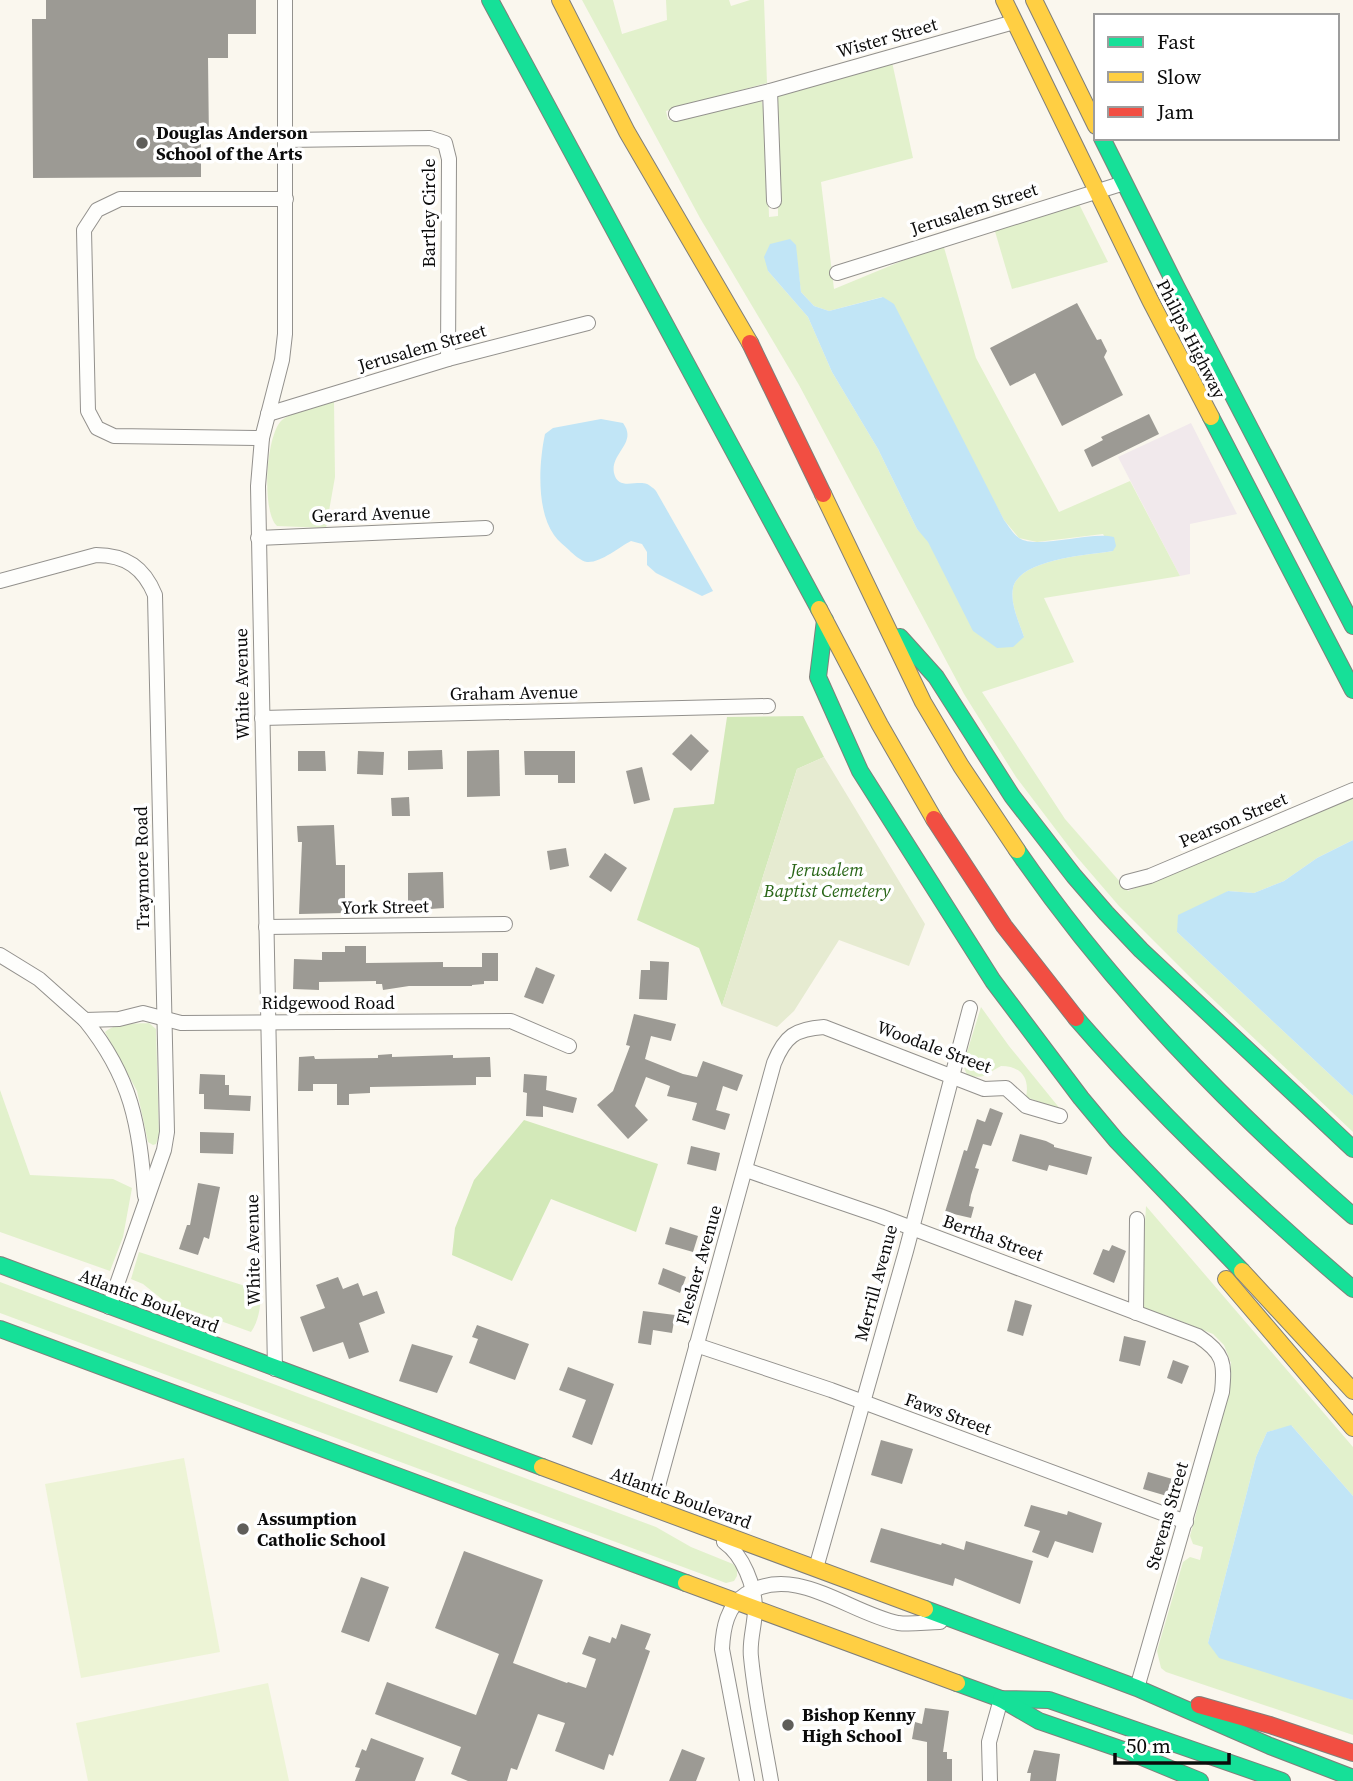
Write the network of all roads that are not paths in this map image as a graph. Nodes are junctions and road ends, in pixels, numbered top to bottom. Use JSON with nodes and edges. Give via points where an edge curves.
{"nodes":[{"id":1,"x":285,"y":0,"type":"edge"},
{"id":2,"x":490,"y":0,"type":"edge"},
{"id":3,"x":560,"y":0,"type":"edge"},
{"id":4,"x":1004,"y":0,"type":"edge"},
{"id":5,"x":1034,"y":0,"type":"edge"},
{"id":6,"x":1014,"y":22,"type":"junction"},
{"id":7,"x":770,"y":91,"type":"junction"},
{"id":8,"x":676,"y":114,"type":"dead end"},
{"id":9,"x":1094,"y":122,"type":"edge"},
{"id":10,"x":286,"y":140,"type":"junction"},
{"id":11,"x":1103,"y":140,"type":"edge"},
{"id":12,"x":1124,"y":183,"type":"junction"},
{"id":13,"x":1096,"y":191,"type":"junction"},
{"id":14,"x":286,"y":199,"type":"junction"},
{"id":15,"x":774,"y":201,"type":"dead end"},
{"id":16,"x":837,"y":273,"type":"dead end"},
{"id":17,"x":588,"y":323,"type":"dead end"},
{"id":18,"x":449,"y":359,"type":"junction"},
{"id":19,"x":268,"y":414,"type":"junction"},
{"id":20,"x":262,"y":438,"type":"junction"},
{"id":21,"x":486,"y":528,"type":"dead end"},
{"id":22,"x":258,"y":538,"type":"junction"},
{"id":23,"x":0,"y":581,"type":"edge"},
{"id":24,"x":878,"y":612,"type":"junction"},
{"id":25,"x":825,"y":621,"type":"junction"},
{"id":26,"x":1353,"y":626,"type":"edge"},
{"id":27,"x":1353,"y":690,"type":"edge"},
{"id":28,"x":768,"y":706,"type":"dead end"},
{"id":29,"x":262,"y":718,"type":"junction"},
{"id":30,"x":1353,"y":790,"type":"edge"},
{"id":31,"x":1127,"y":882,"type":"dead end"},
{"id":32,"x":505,"y":924,"type":"dead end"},
{"id":33,"x":266,"y":927,"type":"junction"},
{"id":34,"x":0,"y":955,"type":"edge"},
{"id":35,"x":971,"y":1008,"type":"dead end"},
{"id":36,"x":85,"y":1020,"type":"junction"},
{"id":37,"x":165,"y":1021,"type":"junction"},
{"id":38,"x":269,"y":1023,"type":"junction"},
{"id":39,"x":791,"y":1036,"type":"joint"},
{"id":40,"x":569,"y":1046,"type":"dead end"},
{"id":41,"x":952,"y":1077,"type":"junction"},
{"id":42,"x":1060,"y":1116,"type":"dead end"},
{"id":43,"x":1116,"y":1140,"type":"junction"},
{"id":44,"x":1353,"y":1149,"type":"edge"},
{"id":45,"x":746,"y":1170,"type":"junction"},
{"id":46,"x":146,"y":1201,"type":"junction"},
{"id":47,"x":1353,"y":1216,"type":"edge"},
{"id":48,"x":1137,"y":1219,"type":"dead end"},
{"id":49,"x":911,"y":1228,"type":"junction"},
{"id":50,"x":0,"y":1265,"type":"edge"},
{"id":51,"x":1353,"y":1289,"type":"edge"},
{"id":52,"x":109,"y":1307,"type":"junction"},
{"id":53,"x":1136,"y":1313,"type":"junction"},
{"id":54,"x":0,"y":1329,"type":"edge"},
{"id":55,"x":696,"y":1345,"type":"junction"},
{"id":56,"x":1220,"y":1354,"type":"joint"},
{"id":57,"x":275,"y":1369,"type":"junction"},
{"id":58,"x":1353,"y":1391,"type":"edge"},
{"id":59,"x":863,"y":1403,"type":"junction"},
{"id":60,"x":1353,"y":1429,"type":"edge"},
{"id":61,"x":652,"y":1508,"type":"junction"},
{"id":62,"x":1186,"y":1522,"type":"junction"},
{"id":63,"x":700,"y":1525,"type":"junction"},
{"id":64,"x":816,"y":1568,"type":"junction"},
{"id":65,"x":752,"y":1590,"type":"junction"},
{"id":66,"x":735,"y":1601,"type":"junction"},
{"id":67,"x":755,"y":1609,"type":"junction"},
{"id":68,"x":963,"y":1622,"type":"junction"},
{"id":69,"x":1137,"y":1688,"type":"junction"},
{"id":70,"x":1001,"y":1699,"type":"junction"},
{"id":71,"x":1353,"y":1753,"type":"edge"},
{"id":72,"x":1353,"y":1778,"type":"edge"},
{"id":73,"x":747,"y":1781,"type":"edge"},
{"id":74,"x":771,"y":1781,"type":"edge"},
{"id":75,"x":990,"y":1781,"type":"edge"},
{"id":76,"x":1200,"y":1781,"type":"edge"},
{"id":77,"x":1282,"y":1781,"type":"edge"}],
"edges":[{"from":1,"to":10,"type":"street","name":"White Avenue"},
{"from":2,"to":25,"type":"main road"},
{"from":3,"to":24,"type":"main road","via":[[635,148],[772,384]]},
{"from":4,"to":6,"type":"main road","name":"Philips Highway"},
{"from":5,"to":9,"type":"main road"},
{"from":6,"to":7,"type":"street","name":"Wister Street"},
{"from":6,"to":13,"type":"main road","name":"Philips Highway"},
{"from":7,"to":8,"type":"street","name":"Wister Street"},
{"from":7,"to":15,"type":"street"},
{"from":10,"to":14,"type":"street","name":"White Avenue"},
{"from":10,"to":18,"type":"street","name":"Bartley Circle","via":[[430,138],[444,143],[449,159]]},
{"from":11,"to":12,"type":"main road","name":"Philips Highway"},
{"from":12,"to":13,"type":"street","name":"Jerusalem Street"},
{"from":12,"to":26,"type":"main road","name":"Philips Highway"},
{"from":13,"to":16,"type":"street","name":"Jerusalem Street"},
{"from":13,"to":27,"type":"main road","name":"Philips Highway"},
{"from":14,"to":19,"type":"street","name":"White Avenue","via":[[285,334]]},
{"from":14,"to":20,"type":"street","via":[[120,199],[97,210],[85,230],[88,411],[97,428],[114,436]]},
{"from":17,"to":18,"type":"street","name":"Jerusalem Street"},
{"from":18,"to":19,"type":"street","name":"Jerusalem Street"},
{"from":19,"to":20,"type":"street","name":"White Avenue"},
{"from":20,"to":22,"type":"street","name":"White Avenue"},
{"from":21,"to":22,"type":"street","name":"Gerard Avenue"},
{"from":22,"to":29,"type":"street","name":"White Avenue"},
{"from":23,"to":37,"type":"street","name":"Traymore Road","via":[[111,555],[140,569],[155,595]]},
{"from":24,"to":44,"type":"main road","via":[[936,677],[1012,796],[1106,913]]},
{"from":24,"to":47,"type":"main road","via":[[916,690],[972,783],[1067,921],[1119,986],[1216,1091]]},
{"from":25,"to":43,"type":"main road","via":[[818,677],[860,771],[993,981]]},
{"from":25,"to":51,"type":"main road","via":[[915,789],[1006,927],[1076,1018],[1234,1186]]},
{"from":28,"to":29,"type":"street","name":"Graham Avenue"},
{"from":29,"to":33,"type":"street","name":"White Avenue"},
{"from":30,"to":31,"type":"street","name":"Pearson Street"},
{"from":32,"to":33,"type":"street","name":"York Street"},
{"from":33,"to":38,"type":"street","name":"White Avenue"},
{"from":34,"to":36,"type":"street","via":[[39,979]]},
{"from":35,"to":41,"type":"street","name":"Merrill Avenue"},
{"from":36,"to":37,"type":"street","name":"Ridgewood Road","via":[[143,1013]]},
{"from":36,"to":46,"type":"street","via":[[116,1063],[132,1103]]},
{"from":37,"to":38,"type":"street","name":"Ridgewood Road"},
{"from":37,"to":46,"type":"street","name":"Traymore Road","via":[[167,1132]]},
{"from":38,"to":40,"type":"street","name":"Ridgewood Road","via":[[511,1021]]},
{"from":38,"to":57,"type":"street","name":"White Avenue"},
{"from":39,"to":41,"type":"street","name":"Woodale Street","via":[[804,1028],[824,1027]]},
{"from":39,"to":45,"type":"street","name":"Flesher Avenue","via":[[774,1063]]},
{"from":41,"to":42,"type":"street","name":"Woodale Street","via":[[984,1089],[1006,1088],[1026,1106]]},
{"from":41,"to":49,"type":"street","name":"Merrill Avenue"},
{"from":43,"to":58,"type":"main road"},
{"from":43,"to":60,"type":"main road","via":[[1168,1212]]},
{"from":45,"to":49,"type":"street","name":"Bertha Street"},
{"from":45,"to":55,"type":"street","name":"Flesher Avenue"},
{"from":46,"to":52,"type":"street","name":"Traymore Road"},
{"from":48,"to":53,"type":"street"},
{"from":49,"to":53,"type":"street","name":"Bertha Street"},
{"from":49,"to":59,"type":"street","name":"Merrill Avenue"},
{"from":50,"to":52,"type":"main road","name":"Atlantic Boulevard"},
{"from":52,"to":57,"type":"main road","name":"Atlantic Boulevard"},
{"from":53,"to":56,"type":"street","name":"Bertha Street","via":[[1198,1336]]},
{"from":54,"to":66,"type":"main road"},
{"from":55,"to":59,"type":"street","name":"Faws Street"},
{"from":55,"to":61,"type":"street","name":"Flesher Avenue"},
{"from":56,"to":62,"type":"street","name":"Stevens Street","via":[[1222,1392]]},
{"from":57,"to":61,"type":"main road","name":"Atlantic Boulevard"},
{"from":59,"to":62,"type":"street","name":"Faws Street"},
{"from":59,"to":64,"type":"street","name":"Merrill Avenue"},
{"from":61,"to":63,"type":"main road","name":"Atlantic Boulevard"},
{"from":62,"to":69,"type":"street","name":"Stevens Street"},
{"from":63,"to":64,"type":"main road","name":"Atlantic Boulevard"},
{"from":63,"to":65,"type":"street","via":[[734,1548]]},
{"from":64,"to":68,"type":"main road","name":"Atlantic Boulevard"},
{"from":65,"to":66,"type":"street"},
{"from":65,"to":67,"type":"street"},
{"from":65,"to":68,"type":"street","via":[[771,1583],[792,1584],[898,1623]]},
{"from":66,"to":67,"type":"main road"},
{"from":66,"to":73,"type":"street","via":[[723,1629],[722,1649]]},
{"from":67,"to":70,"type":"main road"},
{"from":67,"to":74,"type":"street","via":[[750,1654]]},
{"from":68,"to":69,"type":"main road","name":"Atlantic Boulevard"},
{"from":69,"to":71,"type":"main road","name":"Atlantic Boulevard"},
{"from":69,"to":72,"type":"main road"},
{"from":70,"to":75,"type":"street","via":[[989,1742]]},
{"from":70,"to":76,"type":"main road","via":[[1039,1721]]},
{"from":70,"to":77,"type":"main road","via":[[1049,1700]]}]}
